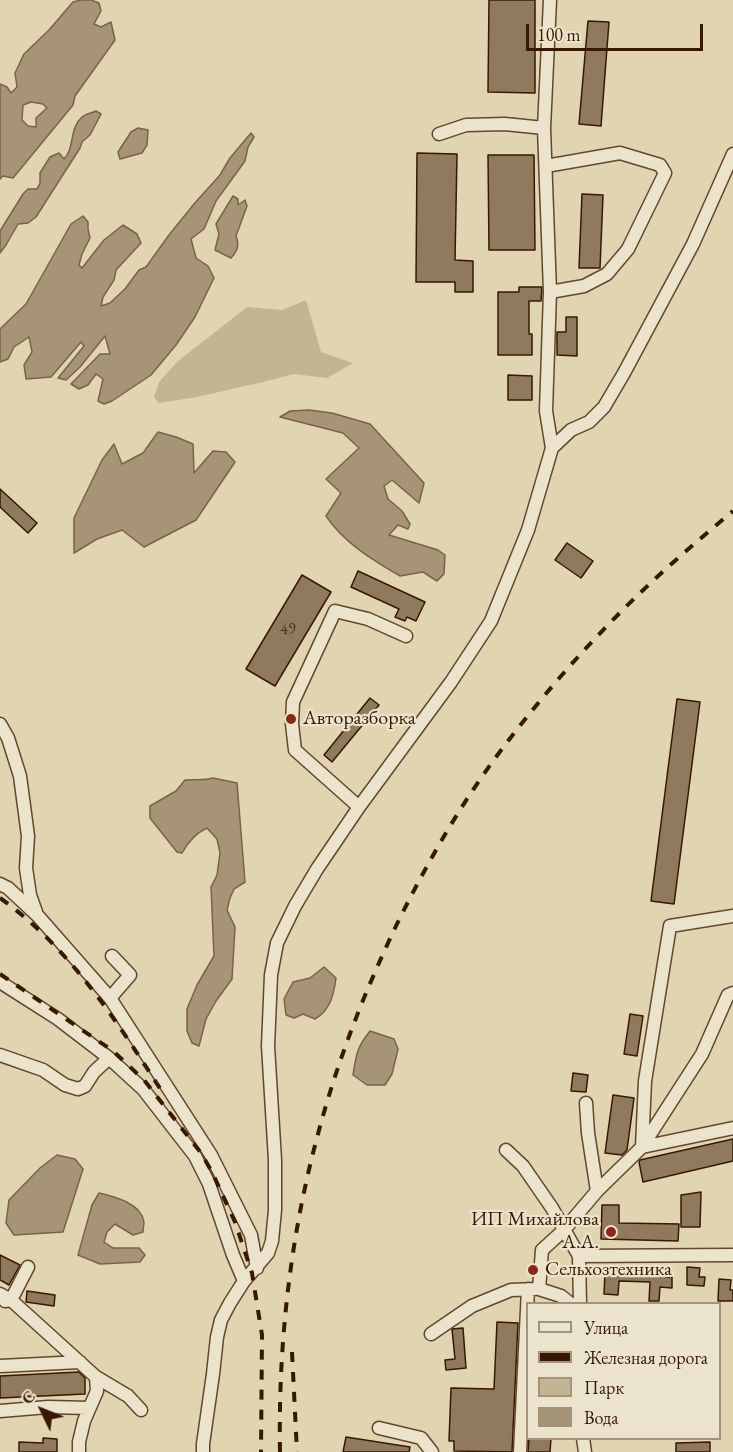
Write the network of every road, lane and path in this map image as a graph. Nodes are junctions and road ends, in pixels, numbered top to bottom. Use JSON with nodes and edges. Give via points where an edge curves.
{"nodes":[{"id":1,"x":550,"y":0,"type":"edge"},
{"id":2,"x":544,"y":128,"type":"junction"},
{"id":3,"x":439,"y":134,"type":"dead end"},
{"id":4,"x":733,"y":154,"type":"edge"},
{"id":5,"x":546,"y":166,"type":"junction"},
{"id":6,"x":550,"y":292,"type":"junction"},
{"id":7,"x":552,"y":448,"type":"junction"},
{"id":8,"x":406,"y":636,"type":"dead end"},
{"id":9,"x":0,"y":724,"type":"edge"},
{"id":10,"x":359,"y":807,"type":"junction"},
{"id":11,"x":0,"y":884,"type":"edge"},
{"id":12,"x":38,"y":916,"type":"junction"},
{"id":13,"x":733,"y":916,"type":"edge"},
{"id":14,"x":112,"y":956,"type":"dead end"},
{"id":15,"x":0,"y":982,"type":"edge"},
{"id":16,"x":733,"y":993,"type":"edge"},
{"id":17,"x":110,"y":998,"type":"junction"},
{"id":18,"x":0,"y":1055,"type":"edge"},
{"id":19,"x":109,"y":1058,"type":"junction"},
{"id":20,"x":586,"y":1103,"type":"dead end"},
{"id":21,"x":733,"y":1128,"type":"edge"},
{"id":22,"x":642,"y":1147,"type":"junction"},
{"id":23,"x":506,"y":1150,"type":"dead end"},
{"id":24,"x":597,"y":1191,"type":"junction"},
{"id":25,"x":564,"y":1230,"type":"junction"},
{"id":26,"x":733,"y":1255,"type":"edge"},
{"id":27,"x":579,"y":1256,"type":"junction"},
{"id":28,"x":28,"y":1267,"type":"dead end"},
{"id":29,"x":257,"y":1268,"type":"junction"},
{"id":30,"x":244,"y":1281,"type":"junction"},
{"id":31,"x":533,"y":1289,"type":"junction"},
{"id":32,"x":0,"y":1293,"type":"edge"},
{"id":33,"x":6,"y":1301,"type":"edge"},
{"id":34,"x":532,"y":1302,"type":"edge"},
{"id":35,"x":568,"y":1302,"type":"edge"},
{"id":36,"x":580,"y":1302,"type":"edge"},
{"id":37,"x":431,"y":1334,"type":"dead end"},
{"id":38,"x":80,"y":1362,"type":"junction"},
{"id":39,"x":0,"y":1366,"type":"edge"},
{"id":40,"x":96,"y":1377,"type":"junction"},
{"id":41,"x":526,"y":1377,"type":"edge"},
{"id":42,"x":89,"y":1408,"type":"junction"},
{"id":43,"x":141,"y":1410,"type":"dead end"},
{"id":44,"x":0,"y":1411,"type":"edge"},
{"id":45,"x":379,"y":1428,"type":"dead end"},
{"id":46,"x":79,"y":1452,"type":"edge"},
{"id":47,"x":203,"y":1452,"type":"edge"},
{"id":48,"x":432,"y":1452,"type":"edge"},
{"id":49,"x":520,"y":1452,"type":"edge"}],
"edges":[{"from":1,"to":2,"type":"street"},
{"from":2,"to":3,"type":"street","via":[[466,125]]},
{"from":2,"to":5,"type":"street"},
{"from":4,"to":7,"type":"street","via":[[693,244],[604,407]]},
{"from":5,"to":6,"type":"street"},
{"from":5,"to":6,"type":"street","via":[[620,153],[660,165],[665,173],[628,249],[607,274],[584,286]]},
{"from":6,"to":7,"type":"street","via":[[546,411]]},
{"from":7,"to":10,"type":"street","via":[[528,530],[491,621]]},
{"from":8,"to":10,"type":"street","via":[[368,619],[335,611],[293,702],[295,750]]},
{"from":9,"to":12,"type":"street","via":[[20,776],[28,836],[26,868]]},
{"from":10,"to":29,"type":"street","via":[[317,869],[277,943],[271,975],[268,1046],[275,1210],[272,1241]]},
{"from":11,"to":12,"type":"street"},
{"from":12,"to":17,"type":"street"},
{"from":13,"to":22,"type":"street","via":[[670,926],[645,1080]]},
{"from":14,"to":17,"type":"street","via":[[130,975]]},
{"from":15,"to":19,"type":"street"},
{"from":16,"to":22,"type":"street","via":[[728,995],[702,1054]]},
{"from":17,"to":29,"type":"street","via":[[211,1155],[251,1235]]},
{"from":18,"to":19,"type":"street","via":[[43,1070],[78,1089]]},
{"from":19,"to":30,"type":"street","via":[[143,1089],[195,1156]]},
{"from":20,"to":24,"type":"street"},
{"from":21,"to":22,"type":"street"},
{"from":22,"to":24,"type":"street"},
{"from":23,"to":25,"type":"street","via":[[523,1166]]},
{"from":24,"to":25,"type":"street"},
{"from":25,"to":27,"type":"street"},
{"from":25,"to":31,"type":"street","via":[[543,1250]]},
{"from":26,"to":27,"type":"street"},
{"from":27,"to":36,"type":"street"},
{"from":28,"to":33,"type":"street"},
{"from":29,"to":30,"type":"street"},
{"from":30,"to":47,"type":"street","via":[[221,1320]]},
{"from":31,"to":34,"type":"street"},
{"from":31,"to":35,"type":"street","via":[[561,1296]]},
{"from":31,"to":37,"type":"street","via":[[511,1290],[472,1306]]},
{"from":32,"to":33,"type":"street"},
{"from":33,"to":38,"type":"street"},
{"from":38,"to":39,"type":"street"},
{"from":38,"to":40,"type":"street"},
{"from":40,"to":42,"type":"street","via":[[98,1391]]},
{"from":40,"to":43,"type":"street","via":[[128,1396]]},
{"from":41,"to":49,"type":"street"},
{"from":42,"to":44,"type":"street"},
{"from":42,"to":46,"type":"street"},
{"from":45,"to":48,"type":"street","via":[[421,1438]]}]}
